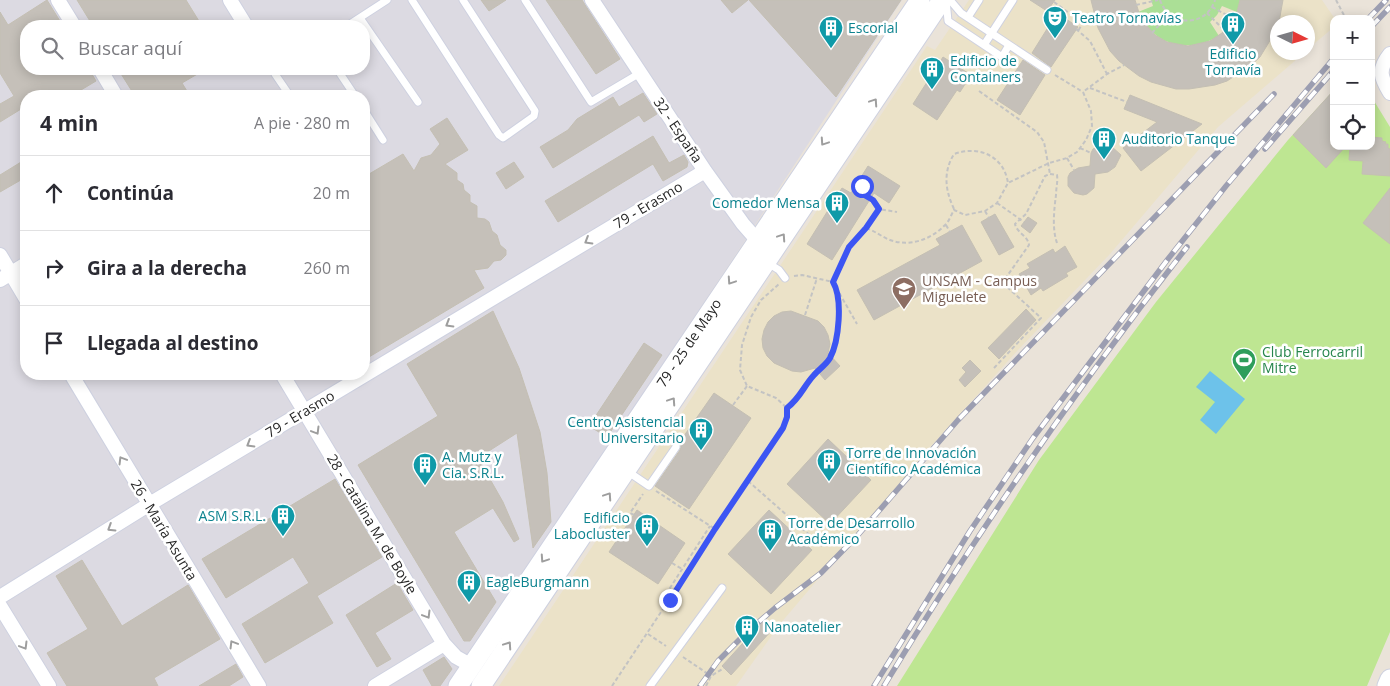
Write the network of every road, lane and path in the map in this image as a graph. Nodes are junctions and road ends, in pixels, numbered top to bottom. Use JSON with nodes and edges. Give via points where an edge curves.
{"nodes":[{"id":1,"x":58,"y":0,"type":"edge"},
{"id":2,"x":230,"y":0,"type":"edge"},
{"id":3,"x":387,"y":0,"type":"edge"},
{"id":4,"x":412,"y":0,"type":"edge"},
{"id":5,"x":463,"y":0,"type":"edge"},
{"id":6,"x":525,"y":0,"type":"edge"},
{"id":7,"x":592,"y":0,"type":"edge"},
{"id":8,"x":920,"y":0,"type":"edge"},
{"id":9,"x":942,"y":0,"type":"edge"},
{"id":10,"x":948,"y":0,"type":"edge"},
{"id":11,"x":979,"y":0,"type":"edge"},
{"id":12,"x":1013,"y":0,"type":"edge"},
{"id":13,"x":1159,"y":0,"type":"edge"},
{"id":14,"x":1215,"y":0,"type":"edge"},
{"id":15,"x":1336,"y":0,"type":"edge"},
{"id":16,"x":1054,"y":2,"type":"dead end"},
{"id":17,"x":1136,"y":5,"type":"dead end"},
{"id":18,"x":1212,"y":7,"type":"junction"},
{"id":19,"x":1208,"y":13,"type":"junction"},
{"id":20,"x":1168,"y":14,"type":"junction"},
{"id":21,"x":1344,"y":15,"type":"edge"},
{"id":22,"x":968,"y":17,"type":"junction"},
{"id":23,"x":360,"y":18,"type":"joint"},
{"id":24,"x":1234,"y":19,"type":"dead end"},
{"id":25,"x":70,"y":20,"type":"edge"},
{"id":26,"x":242,"y":20,"type":"edge"},
{"id":27,"x":357,"y":20,"type":"edge"},
{"id":28,"x":1225,"y":31,"type":"dead end"},
{"id":29,"x":370,"y":32,"type":"edge"},
{"id":30,"x":1152,"y":32,"type":"dead end"},
{"id":31,"x":992,"y":33,"type":"junction"},
{"id":32,"x":984,"y":45,"type":"junction"},
{"id":33,"x":1009,"y":45,"type":"junction"},
{"id":34,"x":1386,"y":60,"type":"edge"},
{"id":35,"x":1124,"y":65,"type":"dead end"},
{"id":36,"x":1047,"y":70,"type":"joint"},
{"id":37,"x":640,"y":73,"type":"junction"},
{"id":38,"x":1108,"y":74,"type":"junction"},
{"id":39,"x":104,"y":75,"type":"edge"},
{"id":40,"x":277,"y":75,"type":"edge"},
{"id":41,"x":341,"y":75,"type":"edge"},
{"id":42,"x":1090,"y":88,"type":"junction"},
{"id":43,"x":112,"y":90,"type":"edge"},
{"id":44,"x":286,"y":90,"type":"edge"},
{"id":45,"x":351,"y":90,"type":"edge"},
{"id":46,"x":979,"y":91,"type":"dead end"},
{"id":47,"x":1083,"y":92,"type":"junction"},
{"id":48,"x":1390,"y":93,"type":"edge"},
{"id":49,"x":418,"y":102,"type":"dead end"},
{"id":50,"x":1127,"y":102,"type":"dead end"},
{"id":51,"x":370,"y":119,"type":"edge"},
{"id":52,"x":383,"y":140,"type":"dead end"},
{"id":53,"x":1080,"y":148,"type":"junction"},
{"id":54,"x":1090,"y":153,"type":"dead end"},
{"id":55,"x":1066,"y":158,"type":"junction"},
{"id":56,"x":1049,"y":163,"type":"junction"},
{"id":57,"x":1074,"y":170,"type":"dead end"},
{"id":58,"x":705,"y":171,"type":"junction"},
{"id":59,"x":1050,"y":174,"type":"junction"},
{"id":60,"x":1008,"y":183,"type":"junction"},
{"id":61,"x":862,"y":186,"type":"dead end"},
{"id":62,"x":997,"y":202,"type":"junction"},
{"id":63,"x":879,"y":209,"type":"junction"},
{"id":64,"x":954,"y":210,"type":"junction"},
{"id":65,"x":897,"y":212,"type":"dead end"},
{"id":66,"x":985,"y":212,"type":"junction"},
{"id":67,"x":989,"y":218,"type":"dead end"},
{"id":68,"x":1020,"y":219,"type":"junction"},
{"id":69,"x":1024,"y":222,"type":"dead end"},
{"id":70,"x":946,"y":225,"type":"junction"},
{"id":71,"x":866,"y":228,"type":"junction"},
{"id":72,"x":950,"y":232,"type":"dead end"},
{"id":73,"x":758,"y":240,"type":"junction"},
{"id":74,"x":1057,"y":243,"type":"dead end"},
{"id":75,"x":0,"y":255,"type":"edge"},
{"id":76,"x":770,"y":256,"type":"junction"},
{"id":77,"x":20,"y":268,"type":"edge"},
{"id":78,"x":6,"y":277,"type":"edge"},
{"id":79,"x":785,"y":278,"type":"junction"},
{"id":80,"x":817,"y":278,"type":"junction"},
{"id":81,"x":833,"y":282,"type":"junction"},
{"id":82,"x":837,"y":289,"type":"junction"},
{"id":83,"x":20,"y":292,"type":"edge"},
{"id":84,"x":805,"y":314,"type":"dead end"},
{"id":85,"x":857,"y":324,"type":"dead end"},
{"id":86,"x":994,"y":368,"type":"dead end"},
{"id":87,"x":370,"y":372,"type":"edge"},
{"id":88,"x":75,"y":380,"type":"edge"},
{"id":89,"x":286,"y":380,"type":"edge"},
{"id":90,"x":357,"y":380,"type":"edge"},
{"id":91,"x":747,"y":386,"type":"junction"},
{"id":92,"x":733,"y":406,"type":"dead end"},
{"id":93,"x":787,"y":408,"type":"junction"},
{"id":94,"x":305,"y":411,"type":"junction"},
{"id":95,"x":676,"y":447,"type":"dead end"},
{"id":96,"x":618,"y":465,"type":"junction"},
{"id":97,"x":748,"y":481,"type":"junction"},
{"id":98,"x":649,"y":486,"type":"junction"},
{"id":99,"x":661,"y":490,"type":"dead end"},
{"id":100,"x":659,"y":493,"type":"junction"},
{"id":101,"x":148,"y":505,"type":"junction"},
{"id":102,"x":634,"y":516,"type":"dead end"},
{"id":103,"x":710,"y":526,"type":"junction"},
{"id":104,"x":715,"y":529,"type":"junction"},
{"id":105,"x":822,"y":546,"type":"dead end"},
{"id":106,"x":672,"y":563,"type":"dead end"},
{"id":107,"x":682,"y":569,"type":"junction"},
{"id":108,"x":722,"y":588,"type":"dead end"},
{"id":109,"x":0,"y":597,"type":"edge"},
{"id":110,"x":670,"y":600,"type":"junction"},
{"id":111,"x":0,"y":606,"type":"edge"},
{"id":112,"x":444,"y":644,"type":"junction"},
{"id":113,"x":472,"y":666,"type":"junction"},
{"id":114,"x":724,"y":668,"type":"dead end"},
{"id":115,"x":1390,"y":679,"type":"edge"},
{"id":116,"x":49,"y":686,"type":"edge"},
{"id":117,"x":259,"y":686,"type":"edge"},
{"id":118,"x":375,"y":686,"type":"edge"},
{"id":119,"x":458,"y":686,"type":"edge"},
{"id":120,"x":481,"y":686,"type":"edge"},
{"id":121,"x":612,"y":686,"type":"edge"},
{"id":122,"x":650,"y":686,"type":"edge"},
{"id":123,"x":706,"y":686,"type":"edge"},
{"id":124,"x":1387,"y":686,"type":"edge"}],
"edges":[{"from":1,"to":25,"type":"street"},
{"from":2,"to":26,"type":"street"},
{"from":3,"to":23,"type":"lane"},
{"from":4,"to":5,"type":"lane","via":[[504,138],[534,116],[535,111]]},
{"from":6,"to":37,"type":"lane","via":[[591,102]]},
{"from":7,"to":37,"type":"street","name":"32 - España"},
{"from":8,"to":73,"type":"main road","name":"79 - 25 de Mayo","one_way":true},
{"from":76,"to":9,"type":"main road","name":"79 - 25 de Mayo","one_way":true},
{"from":10,"to":22,"type":"lane"},
{"from":10,"to":32,"type":"lane","via":[[948,21]]},
{"from":11,"to":22,"type":"lane"},
{"from":12,"to":31,"type":"lane"},
{"from":13,"to":17,"type":"path"},
{"from":13,"to":20,"type":"path"},
{"from":14,"to":18,"type":"path"},
{"from":15,"to":21,"type":"path"},
{"from":16,"to":38,"type":"path","via":[[1073,16],[1076,11],[1086,18],[1077,30],[1090,41]]},
{"from":18,"to":19,"type":"path"},
{"from":18,"to":24,"type":"path"},
{"from":19,"to":20,"type":"path","via":[[1188,21]]},
{"from":19,"to":28,"type":"path"},
{"from":20,"to":30,"type":"path"},
{"from":22,"to":31,"type":"lane"},
{"from":23,"to":27,"type":"lane"},
{"from":29,"to":49,"type":"lane"},
{"from":31,"to":32,"type":"lane"},
{"from":31,"to":33,"type":"lane"},
{"from":32,"to":33,"type":"lane","via":[[1002,57]]},
{"from":33,"to":36,"type":"lane"},
{"from":34,"to":48,"type":"street","via":[[1381,75]]},
{"from":35,"to":38,"type":"path"},
{"from":36,"to":47,"type":"path"},
{"from":37,"to":58,"type":"street","name":"32 - España"},
{"from":38,"to":42,"type":"path"},
{"from":39,"to":43,"type":"street"},
{"from":40,"to":44,"type":"lane"},
{"from":41,"to":45,"type":"lane"},
{"from":42,"to":47,"type":"path"},
{"from":42,"to":50,"type":"path"},
{"from":46,"to":56,"type":"path","via":[[1037,132],[1044,142]]},
{"from":47,"to":53,"type":"path","via":[[1091,111],[1092,126]]},
{"from":51,"to":52,"type":"lane"},
{"from":53,"to":54,"type":"path"},
{"from":53,"to":55,"type":"path"},
{"from":55,"to":56,"type":"path"},
{"from":55,"to":57,"type":"path"},
{"from":56,"to":59,"type":"path"},
{"from":56,"to":60,"type":"path"},
{"from":58,"to":73,"type":"street","name":"32 - España"},
{"from":58,"to":87,"type":"street","name":"79 - Erasmo","one_way":true},
{"from":59,"to":68,"type":"path","via":[[1045,176],[1026,214]]},
{"from":59,"to":74,"type":"path","via":[[1057,175],[1058,179],[1054,236]]},
{"from":60,"to":62,"type":"path"},
{"from":60,"to":64,"type":"path","via":[[1001,163],[987,153],[968,151],[954,154],[948,163],[946,186]]},
{"from":61,"to":63,"type":"path","via":[[859,192],[873,200]]},
{"from":62,"to":66,"type":"path"},
{"from":62,"to":68,"type":"path"},
{"from":63,"to":65,"type":"path"},
{"from":63,"to":71,"type":"path"},
{"from":64,"to":66,"type":"path","via":[[965,215]]},
{"from":64,"to":70,"type":"path"},
{"from":66,"to":67,"type":"path"},
{"from":68,"to":69,"type":"path"},
{"from":68,"to":86,"type":"path","via":[[1015,224],[1016,229],[1029,245],[1005,279],[1005,285],[1042,318]]},
{"from":70,"to":71,"type":"path","via":[[933,236],[906,244]]},
{"from":70,"to":72,"type":"path"},
{"from":71,"to":81,"type":"path","via":[[849,247]]},
{"from":73,"to":76,"type":"street","name":"32 - España"},
{"from":73,"to":96,"type":"main road","name":"79 - 25 de Mayo","one_way":true},
{"from":75,"to":78,"type":"street"},
{"from":76,"to":79,"type":"lane","via":[[771,265]]},
{"from":96,"to":76,"type":"main road","name":"79 - 25 de Mayo","one_way":true},
{"from":77,"to":78,"type":"street"},
{"from":78,"to":83,"type":"street"},
{"from":79,"to":80,"type":"path","via":[[802,275]]},
{"from":79,"to":91,"type":"path","via":[[761,300],[742,345],[740,370]]},
{"from":80,"to":81,"type":"path"},
{"from":80,"to":84,"type":"path"},
{"from":81,"to":82,"type":"path"},
{"from":82,"to":85,"type":"path"},
{"from":82,"to":93,"type":"path","via":[[839,316],[830,359]]},
{"from":101,"to":88,"type":"street","name":"26 - María Asunta","one_way":true},
{"from":89,"to":94,"type":"street","name":"28 - Catalina M. de Boyle"},
{"from":90,"to":94,"type":"street","name":"79 - Erasmo","one_way":true},
{"from":91,"to":92,"type":"path"},
{"from":91,"to":93,"type":"path","via":[[776,398]]},
{"from":93,"to":97,"type":"path","via":[[783,428]]},
{"from":94,"to":101,"type":"street","name":"79 - Erasmo","one_way":true},
{"from":94,"to":112,"type":"street","name":"28 - Catalina M. de Boyle","one_way":true},
{"from":95,"to":98,"type":"lane"},
{"from":96,"to":98,"type":"lane"},
{"from":96,"to":113,"type":"main road","name":"79 - 25 de Mayo","one_way":true},
{"from":120,"to":96,"type":"main road","name":"79 - 25 de Mayo","one_way":true},
{"from":97,"to":104,"type":"path"},
{"from":97,"to":105,"type":"path"},
{"from":98,"to":100,"type":"path"},
{"from":98,"to":102,"type":"path","via":[[630,513]]},
{"from":99,"to":100,"type":"path"},
{"from":100,"to":103,"type":"path"},
{"from":101,"to":109,"type":"street","name":"79 - Erasmo","one_way":true},
{"from":117,"to":101,"type":"street","name":"26 - María Asunta","one_way":true},
{"from":103,"to":104,"type":"path"},
{"from":103,"to":107,"type":"path"},
{"from":104,"to":110,"type":"path"},
{"from":106,"to":107,"type":"path"},
{"from":107,"to":110,"type":"path","via":[[668,590]]},
{"from":108,"to":122,"type":"lane"},
{"from":110,"to":121,"type":"path"},
{"from":111,"to":116,"type":"street","one_way":true},
{"from":112,"to":113,"type":"street","name":"28 - Catalina M. de Boyle","via":[[456,657]]},
{"from":112,"to":118,"type":"street"},
{"from":113,"to":119,"type":"main road","name":"79 - 25 de Mayo"},
{"from":114,"to":123,"type":"path","via":[[712,676]]},
{"from":115,"to":124,"type":"main road"}]}
